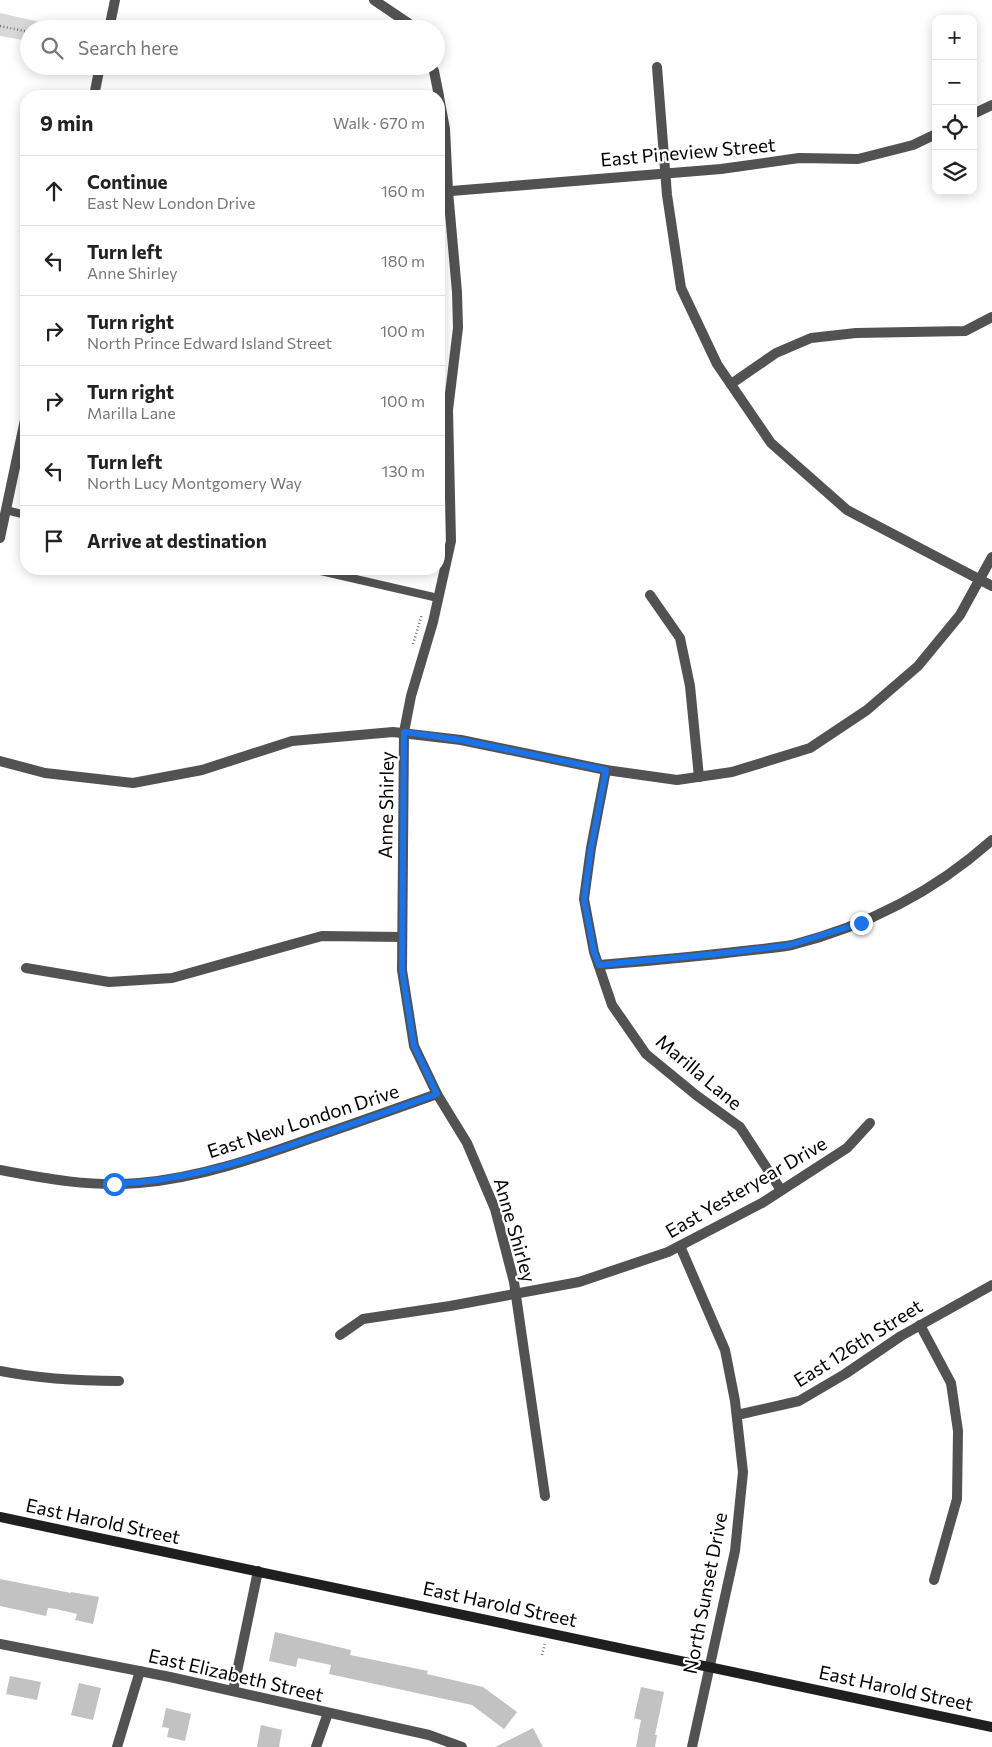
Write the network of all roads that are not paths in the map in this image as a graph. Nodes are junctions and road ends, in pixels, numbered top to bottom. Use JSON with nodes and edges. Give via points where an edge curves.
{"nodes":[{"id":1,"x":115,"y":0,"type":"edge"},
{"id":2,"x":374,"y":0,"type":"edge"},
{"id":3,"x":110,"y":20,"type":"edge"},
{"id":4,"x":404,"y":20,"type":"edge"},
{"id":5,"x":657,"y":67,"type":"dead end"},
{"id":6,"x":98,"y":75,"type":"edge"},
{"id":7,"x":435,"y":75,"type":"edge"},
{"id":8,"x":95,"y":90,"type":"edge"},
{"id":9,"x":438,"y":90,"type":"edge"},
{"id":10,"x":992,"y":105,"type":"edge"},
{"id":11,"x":977,"y":112,"type":"edge"},
{"id":12,"x":932,"y":136,"type":"edge"},
{"id":13,"x":665,"y":172,"type":"junction"},
{"id":14,"x":445,"y":191,"type":"edge"},
{"id":15,"x":445,"y":205,"type":"edge"},
{"id":16,"x":992,"y":318,"type":"edge"},
{"id":17,"x":731,"y":384,"type":"junction"},
{"id":18,"x":20,"y":444,"type":"edge"},
{"id":19,"x":445,"y":462,"type":"edge"},
{"id":20,"x":445,"y":488,"type":"edge"},
{"id":21,"x":6,"y":510,"type":"junction"},
{"id":22,"x":20,"y":513,"type":"edge"},
{"id":23,"x":0,"y":538,"type":"edge"},
{"id":24,"x":992,"y":557,"type":"edge"},
{"id":25,"x":445,"y":567,"type":"edge"},
{"id":26,"x":338,"y":575,"type":"edge"},
{"id":27,"x":443,"y":575,"type":"edge"},
{"id":28,"x":979,"y":580,"type":"junction"},
{"id":29,"x":992,"y":586,"type":"edge"},
{"id":30,"x":650,"y":595,"type":"dead end"},
{"id":31,"x":438,"y":598,"type":"junction"},
{"id":32,"x":404,"y":732,"type":"junction"},
{"id":33,"x":0,"y":762,"type":"edge"},
{"id":34,"x":606,"y":770,"type":"junction"},
{"id":35,"x":699,"y":777,"type":"junction"},
{"id":36,"x":992,"y":840,"type":"edge"},
{"id":37,"x":402,"y":937,"type":"junction"},
{"id":38,"x":599,"y":965,"type":"junction"},
{"id":39,"x":26,"y":968,"type":"dead end"},
{"id":40,"x":437,"y":1094,"type":"junction"},
{"id":41,"x":870,"y":1123,"type":"dead end"},
{"id":42,"x":0,"y":1170,"type":"edge"},
{"id":43,"x":781,"y":1190,"type":"junction"},
{"id":44,"x":680,"y":1246,"type":"junction"},
{"id":45,"x":992,"y":1285,"type":"edge"},
{"id":46,"x":516,"y":1294,"type":"junction"},
{"id":47,"x":920,"y":1325,"type":"junction"},
{"id":48,"x":340,"y":1335,"type":"dead end"},
{"id":49,"x":0,"y":1370,"type":"edge"},
{"id":50,"x":119,"y":1381,"type":"dead end"},
{"id":51,"x":737,"y":1415,"type":"junction"},
{"id":52,"x":545,"y":1496,"type":"dead end"},
{"id":53,"x":0,"y":1517,"type":"edge"},
{"id":54,"x":258,"y":1571,"type":"junction"},
{"id":55,"x":934,"y":1580,"type":"dead end"},
{"id":56,"x":0,"y":1644,"type":"edge"},
{"id":57,"x":708,"y":1666,"type":"junction"},
{"id":58,"x":140,"y":1671,"type":"junction"},
{"id":59,"x":233,"y":1691,"type":"junction"},
{"id":60,"x":328,"y":1713,"type":"junction"},
{"id":61,"x":992,"y":1727,"type":"edge"},
{"id":62,"x":117,"y":1747,"type":"edge"},
{"id":63,"x":316,"y":1747,"type":"edge"},
{"id":64,"x":462,"y":1747,"type":"edge"},
{"id":65,"x":692,"y":1747,"type":"edge"}],
"edges":[{"from":1,"to":3,"type":"street"},
{"from":2,"to":4,"type":"street"},
{"from":5,"to":13,"type":"street"},
{"from":6,"to":8,"type":"street"},
{"from":7,"to":9,"type":"street","name":"Anne Shirley"},
{"from":10,"to":11,"type":"street"},
{"from":12,"to":13,"type":"street","name":"East Pineview Street","via":[[913,145],[858,159],[798,158],[720,169]]},
{"from":13,"to":14,"type":"street","name":"East Pineview Street"},
{"from":13,"to":17,"type":"street","via":[[681,288],[717,364]]},
{"from":15,"to":19,"type":"street","name":"Anne Shirley","via":[[457,292],[458,328]]},
{"from":16,"to":17,"type":"street","via":[[966,331],[856,333],[811,338],[776,353]]},
{"from":17,"to":28,"type":"street","via":[[771,443],[848,510]]},
{"from":18,"to":21,"type":"street"},
{"from":20,"to":25,"type":"street","name":"Anne Shirley","via":[[451,541]]},
{"from":21,"to":22,"type":"lane"},
{"from":21,"to":23,"type":"street"},
{"from":24,"to":28,"type":"street"},
{"from":26,"to":31,"type":"lane"},
{"from":27,"to":31,"type":"street","name":"Anne Shirley"},
{"from":28,"to":29,"type":"street"},
{"from":28,"to":35,"type":"street","via":[[960,615],[918,666],[867,710],[810,748],[732,772]]},
{"from":30,"to":35,"type":"street","via":[[680,638],[690,686]]},
{"from":31,"to":32,"type":"street","name":"Anne Shirley"},
{"from":32,"to":33,"type":"street","via":[[292,741],[202,770],[133,783],[44,773]]},
{"from":32,"to":34,"type":"street","via":[[461,740]]},
{"from":32,"to":37,"type":"street","name":"Anne Shirley"},
{"from":34,"to":35,"type":"street","via":[[677,780]]},
{"from":34,"to":38,"type":"street","name":"Marilla Lane","via":[[584,899]]},
{"from":36,"to":38,"type":"street","via":[[922,893],[861,923],[790,945]]},
{"from":37,"to":39,"type":"street","via":[[322,936],[172,978],[109,982]]},
{"from":37,"to":40,"type":"street","name":"Anne Shirley","via":[[402,970],[414,1046]]},
{"from":38,"to":43,"type":"street","name":"Marilla Lane","via":[[612,1005],[646,1054],[740,1127]]},
{"from":40,"to":42,"type":"street","name":"East New London Drive","via":[[252,1160],[179,1178],[140,1183],[74,1182]]},
{"from":40,"to":46,"type":"street","name":"Anne Shirley","via":[[468,1142],[495,1209]]},
{"from":41,"to":43,"type":"street","name":"East Yesteryear Drive","via":[[847,1148]]},
{"from":43,"to":44,"type":"street","name":"East Yesteryear Drive"},
{"from":44,"to":46,"type":"street","name":"East Yesteryear Drive","via":[[579,1282]]},
{"from":44,"to":51,"type":"street","name":"North Sunset Drive","via":[[725,1350]]},
{"from":45,"to":47,"type":"street","name":"East 126th Street"},
{"from":46,"to":48,"type":"street","name":"East Yesteryear Drive","via":[[363,1319]]},
{"from":46,"to":52,"type":"street","name":"Anne Shirley"},
{"from":47,"to":51,"type":"street","name":"East 126th Street","via":[[799,1401]]},
{"from":47,"to":55,"type":"street","via":[[950,1383],[958,1431],[957,1498]]},
{"from":49,"to":50,"type":"street","via":[[65,1381]]},
{"from":51,"to":57,"type":"street","name":"North Sunset Drive","via":[[743,1472],[735,1551]]},
{"from":53,"to":54,"type":"main road","name":"East Harold Street"},
{"from":54,"to":57,"type":"main road","name":"East Harold Street"},
{"from":54,"to":59,"type":"street"},
{"from":56,"to":58,"type":"street","name":"East Elizabeth Street"},
{"from":57,"to":61,"type":"main road","name":"East Harold Street"},
{"from":57,"to":65,"type":"street","name":"North Sunset Drive"},
{"from":58,"to":59,"type":"street","name":"East Elizabeth Street"},
{"from":58,"to":62,"type":"street"},
{"from":59,"to":60,"type":"street","name":"East Elizabeth Street"},
{"from":60,"to":63,"type":"street"},
{"from":60,"to":64,"type":"street","name":"East Elizabeth Street","via":[[429,1735]]}]}
